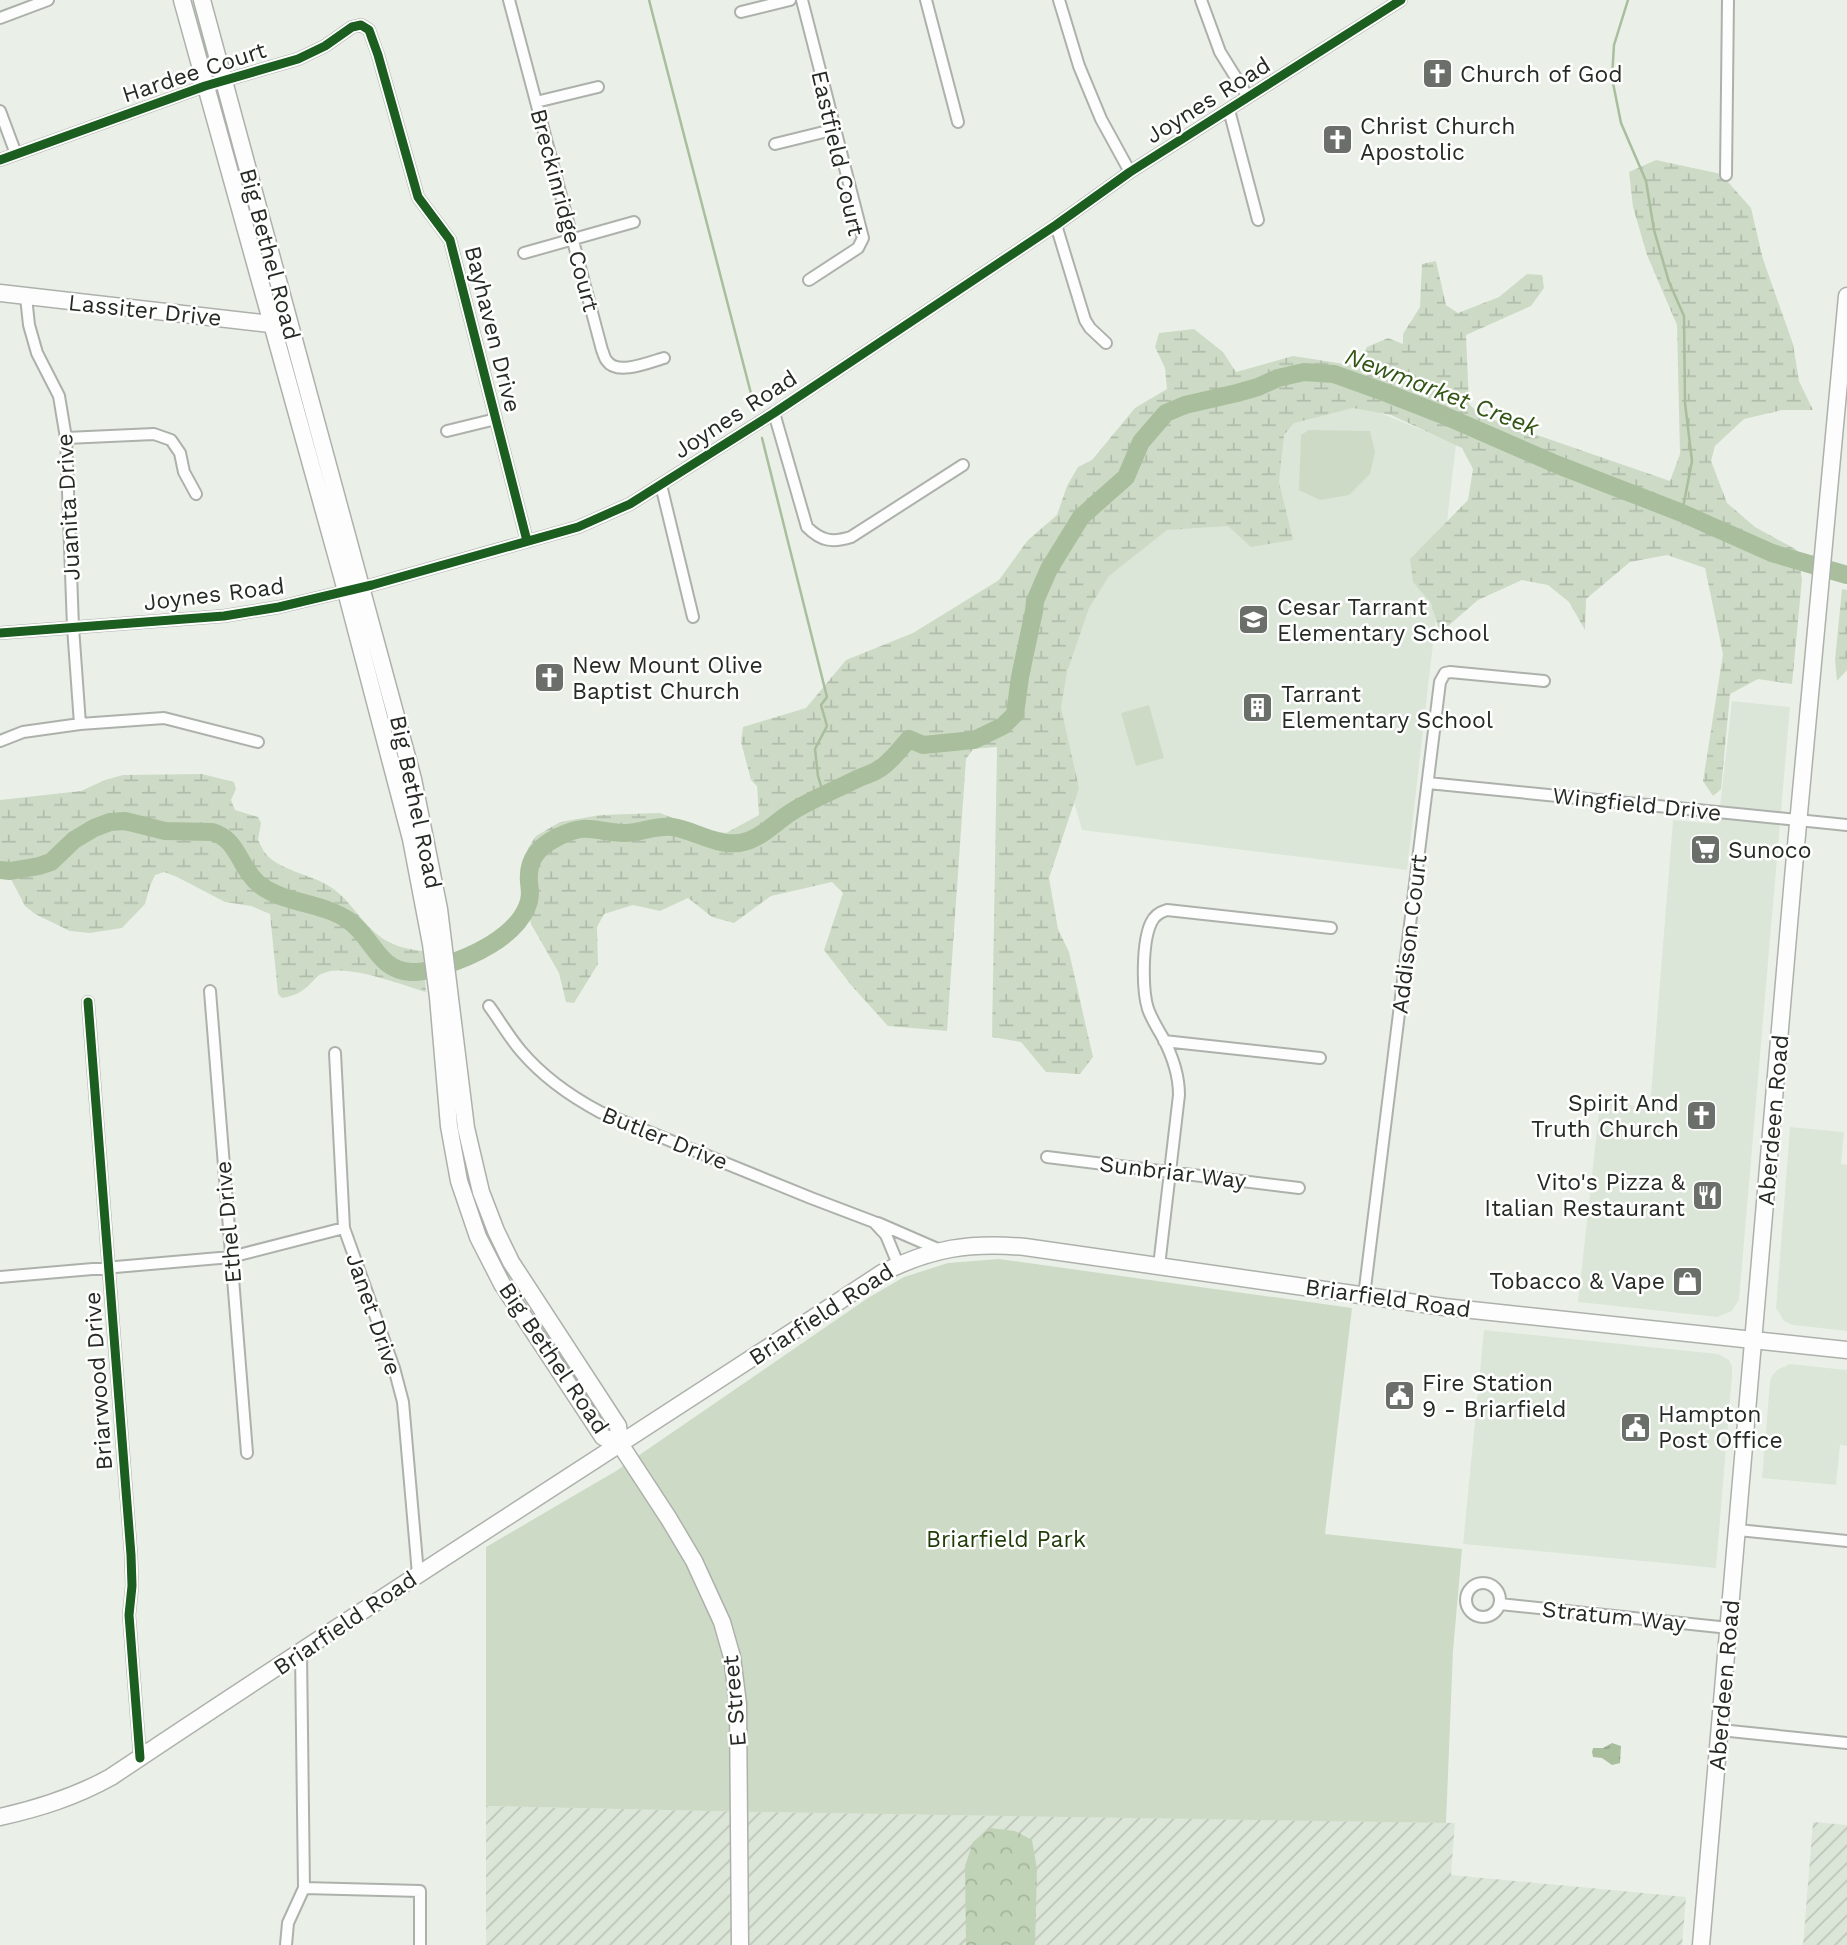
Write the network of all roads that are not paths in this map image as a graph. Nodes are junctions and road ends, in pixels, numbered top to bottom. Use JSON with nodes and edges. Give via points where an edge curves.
{"nodes":[{"id":1,"x":48,"y":0,"type":"edge"},
{"id":2,"x":182,"y":0,"type":"edge"},
{"id":3,"x":202,"y":0,"type":"edge"},
{"id":4,"x":509,"y":0,"type":"edge"},
{"id":5,"x":790,"y":0,"type":"edge"},
{"id":6,"x":802,"y":0,"type":"edge"},
{"id":7,"x":926,"y":0,"type":"edge"},
{"id":8,"x":1059,"y":0,"type":"edge"},
{"id":9,"x":1201,"y":0,"type":"edge"},
{"id":10,"x":1401,"y":0,"type":"edge"},
{"id":11,"x":1728,"y":0,"type":"edge"},
{"id":12,"x":741,"y":12,"type":"dead end"},
{"id":13,"x":0,"y":18,"type":"edge"},
{"id":14,"x":378,"y":55,"type":"joint"},
{"id":15,"x":223,"y":81,"type":"junction"},
{"id":16,"x":205,"y":86,"type":"junction"},
{"id":17,"x":598,"y":87,"type":"dead end"},
{"id":18,"x":1248,"y":97,"type":"junction"},
{"id":19,"x":536,"y":102,"type":"junction"},
{"id":20,"x":1229,"y":110,"type":"junction"},
{"id":21,"x":0,"y":111,"type":"edge"},
{"id":22,"x":958,"y":122,"type":"dead end"},
{"id":23,"x":836,"y":129,"type":"junction"},
{"id":24,"x":775,"y":144,"type":"dead end"},
{"id":25,"x":16,"y":154,"type":"junction"},
{"id":26,"x":0,"y":160,"type":"edge"},
{"id":27,"x":1130,"y":172,"type":"junction"},
{"id":28,"x":1726,"y":175,"type":"dead end"},
{"id":29,"x":1258,"y":220,"type":"dead end"},
{"id":30,"x":634,"y":222,"type":"dead end"},
{"id":31,"x":1056,"y":225,"type":"junction"},
{"id":32,"x":573,"y":240,"type":"junction"},
{"id":33,"x":524,"y":253,"type":"dead end"},
{"id":34,"x":809,"y":281,"type":"dead end"},
{"id":35,"x":0,"y":293,"type":"edge"},
{"id":36,"x":1847,"y":296,"type":"edge"},
{"id":37,"x":26,"y":297,"type":"junction"},
{"id":38,"x":272,"y":325,"type":"junction"},
{"id":39,"x":290,"y":327,"type":"junction"},
{"id":40,"x":1106,"y":343,"type":"dead end"},
{"id":41,"x":664,"y":358,"type":"dead end"},
{"id":42,"x":774,"y":413,"type":"junction"},
{"id":43,"x":496,"y":419,"type":"junction"},
{"id":44,"x":447,"y":431,"type":"dead end"},
{"id":45,"x":66,"y":438,"type":"junction"},
{"id":46,"x":963,"y":465,"type":"dead end"},
{"id":47,"x":661,"y":485,"type":"junction"},
{"id":48,"x":196,"y":494,"type":"dead end"},
{"id":49,"x":527,"y":541,"type":"junction"},
{"id":50,"x":354,"y":589,"type":"junction"},
{"id":51,"x":693,"y":617,"type":"dead end"},
{"id":52,"x":73,"y":627,"type":"junction"},
{"id":53,"x":0,"y":633,"type":"edge"},
{"id":54,"x":1544,"y":681,"type":"dead end"},
{"id":55,"x":80,"y":724,"type":"junction"},
{"id":56,"x":0,"y":741,"type":"edge"},
{"id":57,"x":258,"y":742,"type":"dead end"},
{"id":58,"x":1428,"y":783,"type":"junction"},
{"id":59,"x":1798,"y":820,"type":"junction"},
{"id":60,"x":1847,"y":825,"type":"edge"},
{"id":61,"x":1331,"y":928,"type":"dead end"},
{"id":62,"x":210,"y":991,"type":"dead end"},
{"id":63,"x":88,"y":1002,"type":"dead end"},
{"id":64,"x":489,"y":1006,"type":"dead end"},
{"id":65,"x":1164,"y":1041,"type":"junction"},
{"id":66,"x":335,"y":1054,"type":"dead end"},
{"id":67,"x":1320,"y":1058,"type":"dead end"},
{"id":68,"x":1047,"y":1157,"type":"dead end"},
{"id":69,"x":1171,"y":1172,"type":"junction"},
{"id":70,"x":1299,"y":1188,"type":"dead end"},
{"id":71,"x":874,"y":1222,"type":"junction"},
{"id":72,"x":344,"y":1228,"type":"junction"},
{"id":73,"x":940,"y":1250,"type":"junction"},
{"id":74,"x":231,"y":1257,"type":"junction"},
{"id":75,"x":898,"y":1264,"type":"junction"},
{"id":76,"x":1159,"y":1266,"type":"junction"},
{"id":77,"x":109,"y":1268,"type":"junction"},
{"id":78,"x":0,"y":1277,"type":"edge"},
{"id":79,"x":1363,"y":1296,"type":"junction"},
{"id":80,"x":1754,"y":1340,"type":"junction"},
{"id":81,"x":1847,"y":1350,"type":"edge"},
{"id":82,"x":620,"y":1444,"type":"junction"},
{"id":83,"x":247,"y":1453,"type":"dead end"},
{"id":84,"x":1738,"y":1530,"type":"junction"},
{"id":85,"x":1847,"y":1541,"type":"edge"},
{"id":86,"x":418,"y":1574,"type":"junction"},
{"id":87,"x":1500,"y":1604,"type":"dead end"},
{"id":88,"x":1729,"y":1628,"type":"junction"},
{"id":89,"x":301,"y":1653,"type":"junction"},
{"id":90,"x":1720,"y":1730,"type":"junction"},
{"id":91,"x":1847,"y":1743,"type":"edge"},
{"id":92,"x":141,"y":1758,"type":"junction"},
{"id":93,"x":0,"y":1817,"type":"edge"},
{"id":94,"x":304,"y":1888,"type":"junction"},
{"id":95,"x":286,"y":1945,"type":"edge"},
{"id":96,"x":420,"y":1945,"type":"edge"},
{"id":97,"x":740,"y":1945,"type":"edge"},
{"id":98,"x":1701,"y":1945,"type":"edge"}],
"edges":[{"from":1,"to":13,"type":"street"},
{"from":2,"to":16,"type":"main road","name":"Big Bethel Road"},
{"from":3,"to":15,"type":"main road","name":"Big Bethel Road"},
{"from":4,"to":19,"type":"street","name":"Breckinridge Court"},
{"from":5,"to":12,"type":"street"},
{"from":6,"to":23,"type":"street","name":"Eastfield Court"},
{"from":7,"to":22,"type":"street"},
{"from":8,"to":27,"type":"street","via":[[1079,66]]},
{"from":9,"to":18,"type":"street","via":[[1220,52]]},
{"from":10,"to":18,"type":"street","name":"Joynes Road"},
{"from":11,"to":28,"type":"street"},
{"from":14,"to":15,"type":"street","name":"Hardee Court","via":[[369,30],[361,25],[299,59]]},
{"from":14,"to":43,"type":"street","name":"Bayhaven Drive","via":[[418,197],[450,240]]},
{"from":15,"to":16,"type":"street","name":"Hardee Court"},
{"from":15,"to":39,"type":"main road","name":"Big Bethel Road"},
{"from":16,"to":25,"type":"street","name":"Hardee Court"},
{"from":16,"to":38,"type":"main road","name":"Big Bethel Road"},
{"from":17,"to":19,"type":"street"},
{"from":18,"to":20,"type":"street","name":"Joynes Road"},
{"from":19,"to":32,"type":"street","name":"Breckinridge Court"},
{"from":20,"to":27,"type":"street","name":"Joynes Road"},
{"from":20,"to":29,"type":"street"},
{"from":21,"to":25,"type":"street"},
{"from":23,"to":24,"type":"street"},
{"from":23,"to":34,"type":"street","name":"Eastfield Court","via":[[863,238],[858,248]]},
{"from":25,"to":26,"type":"street","name":"Hardee Court"},
{"from":27,"to":31,"type":"street","name":"Joynes Road"},
{"from":30,"to":32,"type":"street"},
{"from":31,"to":40,"type":"street","via":[[1085,320]]},
{"from":31,"to":42,"type":"street","name":"Joynes Road"},
{"from":32,"to":33,"type":"street"},
{"from":32,"to":41,"type":"street","name":"Breckinridge Court","via":[[607,362],[621,369]]},
{"from":35,"to":37,"type":"main road","name":"Lassiter Drive"},
{"from":36,"to":59,"type":"main road","name":"Aberdeen Road"},
{"from":37,"to":38,"type":"main road","name":"Lassiter Drive"},
{"from":37,"to":45,"type":"street","name":"Juanita Drive","via":[[29,325],[37,353],[59,396]]},
{"from":38,"to":39,"type":"main road","name":"Lassiter Drive"},
{"from":38,"to":50,"type":"main road","name":"Big Bethel Road"},
{"from":39,"to":50,"type":"main road","name":"Big Bethel Road"},
{"from":42,"to":46,"type":"street","via":[[807,527],[826,540],[850,537]]},
{"from":42,"to":47,"type":"street","name":"Joynes Road"},
{"from":43,"to":44,"type":"street"},
{"from":43,"to":49,"type":"street","name":"Bayhaven Drive"},
{"from":45,"to":48,"type":"street","via":[[154,434],[171,440]]},
{"from":45,"to":52,"type":"street","name":"Juanita Drive"},
{"from":47,"to":49,"type":"street","name":"Joynes Road","via":[[595,521]]},
{"from":47,"to":51,"type":"street"},
{"from":49,"to":50,"type":"street","name":"Joynes Road"},
{"from":50,"to":52,"type":"street","name":"Joynes Road","via":[[224,616]]},
{"from":50,"to":82,"type":"main road","name":"Big Bethel Road","via":[[438,943],[466,1129],[486,1206],[511,1262],[618,1426]]},
{"from":52,"to":53,"type":"street","name":"Joynes Road"},
{"from":52,"to":55,"type":"street","name":"Juanita Drive"},
{"from":54,"to":58,"type":"street","name":"Addison Court","via":[[1445,673],[1440,682]]},
{"from":55,"to":56,"type":"street","via":[[23,732]]},
{"from":55,"to":57,"type":"street","via":[[164,719]]},
{"from":58,"to":59,"type":"street","name":"Wingfield Drive"},
{"from":58,"to":79,"type":"street","name":"Addison Court"},
{"from":59,"to":60,"type":"street","name":"Wingfield Drive"},
{"from":59,"to":80,"type":"main road","name":"Aberdeen Road"},
{"from":61,"to":65,"type":"street","via":[[1160,912],[1149,925],[1143,981],[1148,1009]]},
{"from":62,"to":74,"type":"street","name":"Ethel Drive"},
{"from":63,"to":77,"type":"street","name":"Briarwood Drive"},
{"from":64,"to":71,"type":"street","name":"Butler Drive","via":[[521,1051],[572,1098]]},
{"from":65,"to":67,"type":"street"},
{"from":65,"to":69,"type":"street","via":[[1174,1061],[1180,1096]]},
{"from":66,"to":72,"type":"street","name":"Janet Drive"},
{"from":68,"to":69,"type":"street","name":"Sunbriar Way"},
{"from":69,"to":70,"type":"street","name":"Sunbriar Way"},
{"from":69,"to":76,"type":"street"},
{"from":71,"to":73,"type":"street","name":"Butler Drive"},
{"from":71,"to":75,"type":"street","via":[[886,1235]]},
{"from":72,"to":74,"type":"street"},
{"from":72,"to":86,"type":"street","name":"Janet Drive","via":[[403,1402]]},
{"from":73,"to":75,"type":"main road","name":"Briarfield Road"},
{"from":73,"to":76,"type":"main road","name":"Briarfield Road","via":[[1001,1245]]},
{"from":74,"to":77,"type":"street"},
{"from":74,"to":83,"type":"street","name":"Ethel Drive"},
{"from":75,"to":82,"type":"main road","name":"Briarfield Road"},
{"from":76,"to":79,"type":"main road","name":"Briarfield Road"},
{"from":77,"to":78,"type":"street"},
{"from":77,"to":92,"type":"street","name":"Briarwood Drive"},
{"from":79,"to":80,"type":"main road","name":"Briarfield Road"},
{"from":80,"to":81,"type":"main road","name":"Briarfield Road"},
{"from":80,"to":84,"type":"main road","name":"Aberdeen Road"},
{"from":82,"to":86,"type":"main road","name":"Briarfield Road"},
{"from":82,"to":97,"type":"main road","name":"E Street","via":[[694,1561],[722,1622],[732,1657],[738,1725]]},
{"from":84,"to":85,"type":"street"},
{"from":84,"to":88,"type":"main road","name":"Aberdeen Road"},
{"from":86,"to":89,"type":"main road","name":"Briarfield Road"},
{"from":87,"to":88,"type":"street","name":"Stratum Way"},
{"from":88,"to":90,"type":"main road","name":"Aberdeen Road"},
{"from":89,"to":92,"type":"main road","name":"Briarfield Road"},
{"from":89,"to":94,"type":"street"},
{"from":90,"to":91,"type":"street"},
{"from":90,"to":98,"type":"main road","name":"Aberdeen Road"},
{"from":92,"to":93,"type":"main road","name":"Briarfield Road","via":[[84,1792]]},
{"from":94,"to":95,"type":"street","via":[[288,1923]]},
{"from":94,"to":96,"type":"street","via":[[420,1891]]}]}
